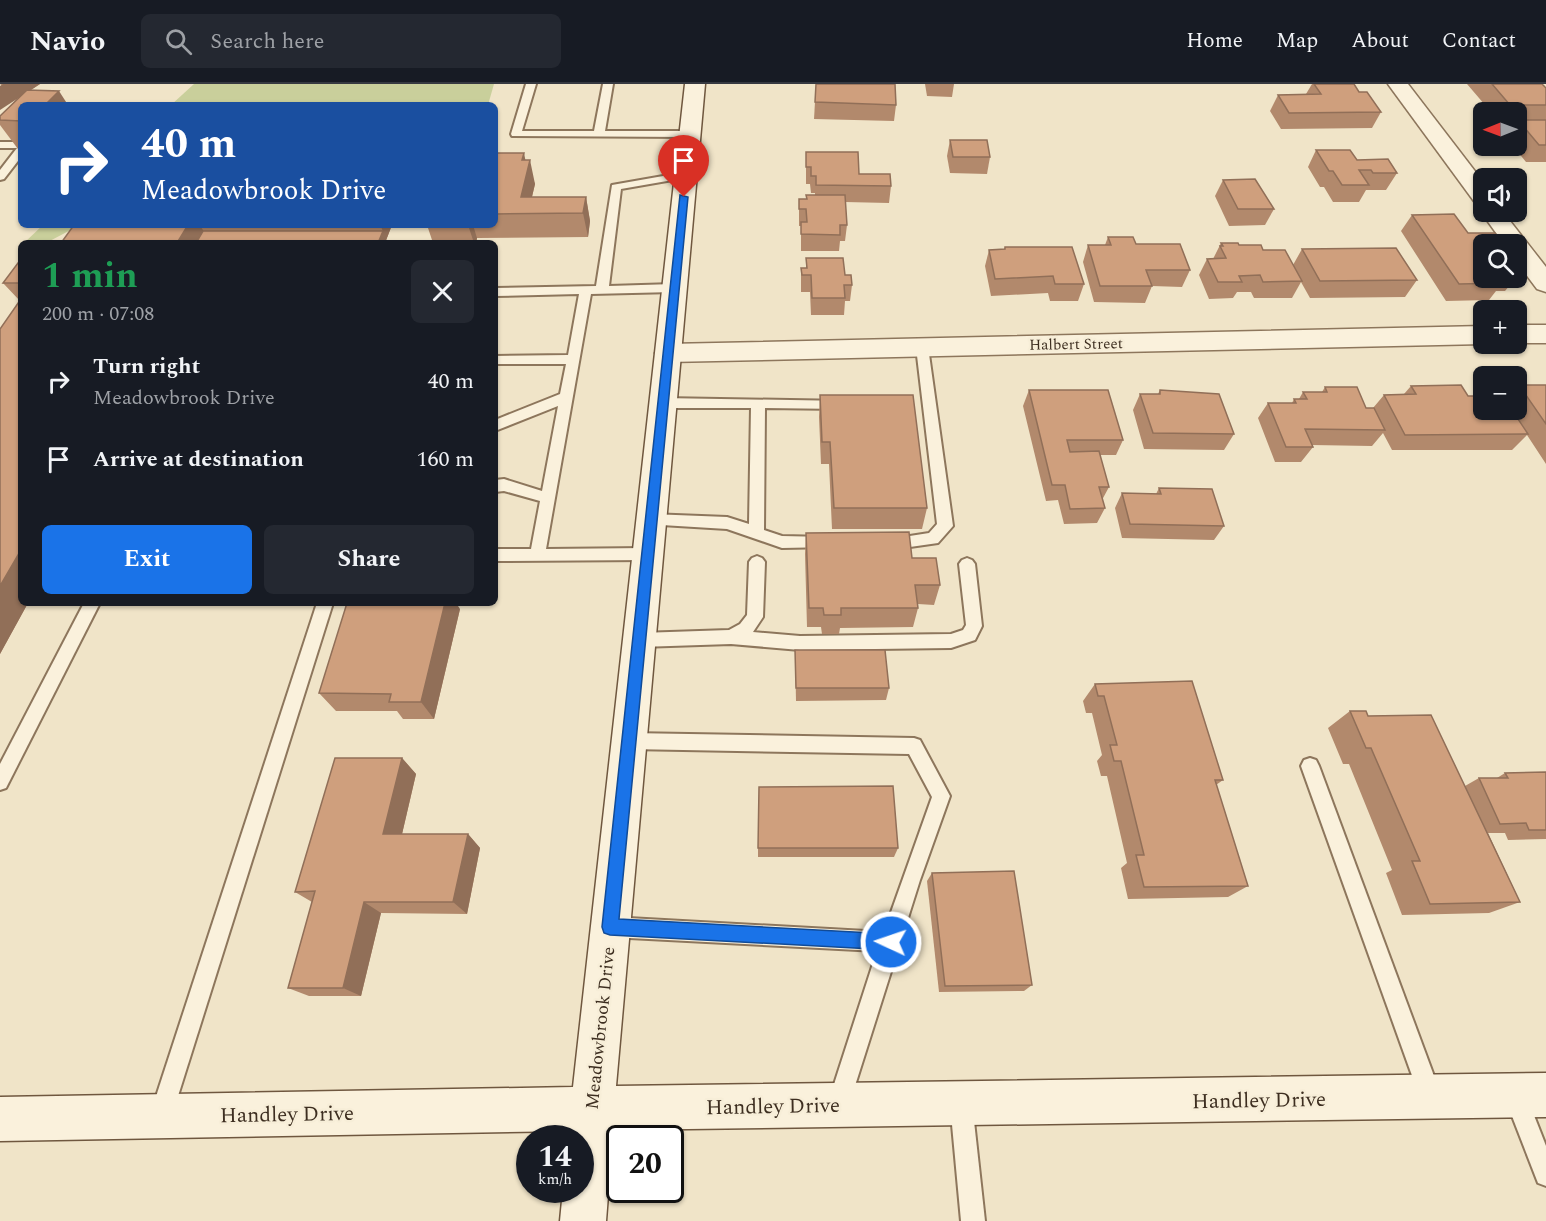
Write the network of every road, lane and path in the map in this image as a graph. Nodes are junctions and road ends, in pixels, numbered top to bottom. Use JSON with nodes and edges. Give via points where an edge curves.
{"nodes":[{"id":1,"x":531,"y":84,"type":"edge"},
{"id":2,"x":608,"y":84,"type":"edge"},
{"id":3,"x":695,"y":84,"type":"edge"},
{"id":4,"x":1398,"y":84,"type":"edge"},
{"id":5,"x":599,"y":134,"type":"junction"},
{"id":6,"x":690,"y":134,"type":"junction"},
{"id":7,"x":0,"y":145,"type":"edge"},
{"id":8,"x":18,"y":145,"type":"edge"},
{"id":9,"x":18,"y":154,"type":"edge"},
{"id":10,"x":686,"y":175,"type":"junction"},
{"id":11,"x":0,"y":177,"type":"edge"},
{"id":12,"x":1473,"y":185,"type":"edge"},
{"id":13,"x":1500,"y":222,"type":"edge"},
{"id":14,"x":1546,"y":284,"type":"edge"},
{"id":15,"x":674,"y":288,"type":"junction"},
{"id":16,"x":586,"y":290,"type":"junction"},
{"id":17,"x":602,"y":290,"type":"junction"},
{"id":18,"x":498,"y":292,"type":"edge"},
{"id":19,"x":1527,"y":334,"type":"edge"},
{"id":20,"x":1546,"y":334,"type":"edge"},
{"id":21,"x":1473,"y":335,"type":"edge"},
{"id":22,"x":922,"y":347,"type":"junction"},
{"id":23,"x":668,"y":353,"type":"junction"},
{"id":24,"x":574,"y":359,"type":"junction"},
{"id":25,"x":498,"y":360,"type":"edge"},
{"id":26,"x":566,"y":397,"type":"junction"},
{"id":27,"x":662,"y":403,"type":"junction"},
{"id":28,"x":758,"y":403,"type":"junction"},
{"id":29,"x":861,"y":404,"type":"edge"},
{"id":30,"x":498,"y":425,"type":"edge"},
{"id":31,"x":498,"y":486,"type":"edge"},
{"id":32,"x":548,"y":498,"type":"junction"},
{"id":33,"x":650,"y":520,"type":"junction"},
{"id":34,"x":756,"y":532,"type":"junction"},
{"id":35,"x":837,"y":543,"type":"edge"},
{"id":36,"x":870,"y":543,"type":"edge"},
{"id":37,"x":647,"y":554,"type":"junction"},
{"id":38,"x":498,"y":555,"type":"edge"},
{"id":39,"x":537,"y":555,"type":"junction"},
{"id":40,"x":758,"y":562,"type":"dead end"},
{"id":41,"x":967,"y":564,"type":"dead end"},
{"id":42,"x":90,"y":606,"type":"edge"},
{"id":43,"x":324,"y":606,"type":"edge"},
{"id":44,"x":731,"y":637,"type":"junction"},
{"id":45,"x":640,"y":640,"type":"junction"},
{"id":46,"x":629,"y":741,"type":"junction"},
{"id":47,"x":1310,"y":766,"type":"dead end"},
{"id":48,"x":0,"y":782,"type":"edge"},
{"id":49,"x":610,"y":927,"type":"junction"},
{"id":50,"x":891,"y":942,"type":"junction"},
{"id":51,"x":1531,"y":1096,"type":"edge"},
{"id":52,"x":1431,"y":1098,"type":"junction"},
{"id":53,"x":961,"y":1103,"type":"junction"},
{"id":54,"x":838,"y":1105,"type":"junction"},
{"id":55,"x":592,"y":1109,"type":"junction"},
{"id":56,"x":160,"y":1116,"type":"junction"},
{"id":57,"x":0,"y":1119,"type":"edge"},
{"id":58,"x":1546,"y":1175,"type":"edge"},
{"id":59,"x":583,"y":1221,"type":"edge"},
{"id":60,"x":973,"y":1221,"type":"edge"}],
"edges":[{"from":1,"to":5,"type":"lane","via":[[516,134]]},
{"from":2,"to":5,"type":"lane"},
{"from":3,"to":6,"type":"street","name":"Meadowbrook Drive"},
{"from":4,"to":12,"type":"street"},
{"from":5,"to":6,"type":"lane"},
{"from":6,"to":10,"type":"street","name":"Meadowbrook Drive"},
{"from":7,"to":8,"type":"lane"},
{"from":9,"to":11,"type":"lane"},
{"from":10,"to":15,"type":"street","name":"Meadowbrook Drive"},
{"from":10,"to":17,"type":"lane","via":[[616,187]]},
{"from":13,"to":14,"type":"street"},
{"from":15,"to":17,"type":"lane"},
{"from":15,"to":23,"type":"street","name":"Meadowbrook Drive"},
{"from":16,"to":17,"type":"lane"},
{"from":16,"to":18,"type":"lane"},
{"from":16,"to":24,"type":"lane"},
{"from":19,"to":20,"type":"street"},
{"from":21,"to":22,"type":"street","name":"Halbert Street"},
{"from":22,"to":23,"type":"street","name":"Halbert Street"},
{"from":22,"to":36,"type":"lane","via":[[924,404],[945,526],[933,539],[903,544]]},
{"from":23,"to":27,"type":"street","name":"Meadowbrook Drive"},
{"from":24,"to":25,"type":"lane"},
{"from":24,"to":26,"type":"lane"},
{"from":26,"to":30,"type":"lane"},
{"from":26,"to":32,"type":"lane"},
{"from":27,"to":28,"type":"lane"},
{"from":27,"to":33,"type":"street","name":"Meadowbrook Drive"},
{"from":28,"to":29,"type":"lane"},
{"from":28,"to":34,"type":"lane"},
{"from":31,"to":32,"type":"lane"},
{"from":32,"to":39,"type":"lane"},
{"from":33,"to":34,"type":"lane","via":[[727,523]]},
{"from":33,"to":37,"type":"street","name":"Meadowbrook Drive"},
{"from":34,"to":35,"type":"lane","via":[[782,542]]},
{"from":37,"to":39,"type":"lane"},
{"from":37,"to":45,"type":"street","name":"Meadowbrook Drive"},
{"from":38,"to":39,"type":"lane"},
{"from":40,"to":44,"type":"lane","via":[[755,617],[746,629]]},
{"from":41,"to":44,"type":"lane","via":[[974,626],[969,635],[951,641],[800,644]]},
{"from":42,"to":48,"type":"lane"},
{"from":43,"to":56,"type":"lane"},
{"from":44,"to":45,"type":"lane"},
{"from":45,"to":46,"type":"street","name":"Meadowbrook Drive"},
{"from":46,"to":49,"type":"street","name":"Meadowbrook Drive"},
{"from":46,"to":50,"type":"lane","via":[[914,746],[941,796]]},
{"from":47,"to":52,"type":"lane"},
{"from":49,"to":50,"type":"lane"},
{"from":49,"to":55,"type":"street","name":"Meadowbrook Drive"},
{"from":50,"to":54,"type":"lane"},
{"from":51,"to":52,"type":"street","name":"Handley Drive"},
{"from":51,"to":58,"type":"lane"},
{"from":52,"to":53,"type":"street","name":"Handley Drive"},
{"from":53,"to":54,"type":"street","name":"Handley Drive"},
{"from":53,"to":60,"type":"lane"},
{"from":54,"to":55,"type":"street","name":"Handley Drive"},
{"from":55,"to":56,"type":"street","name":"Handley Drive"},
{"from":55,"to":59,"type":"street","name":"Meadowbrook Drive"},
{"from":56,"to":57,"type":"street","name":"Handley Drive"}]}
